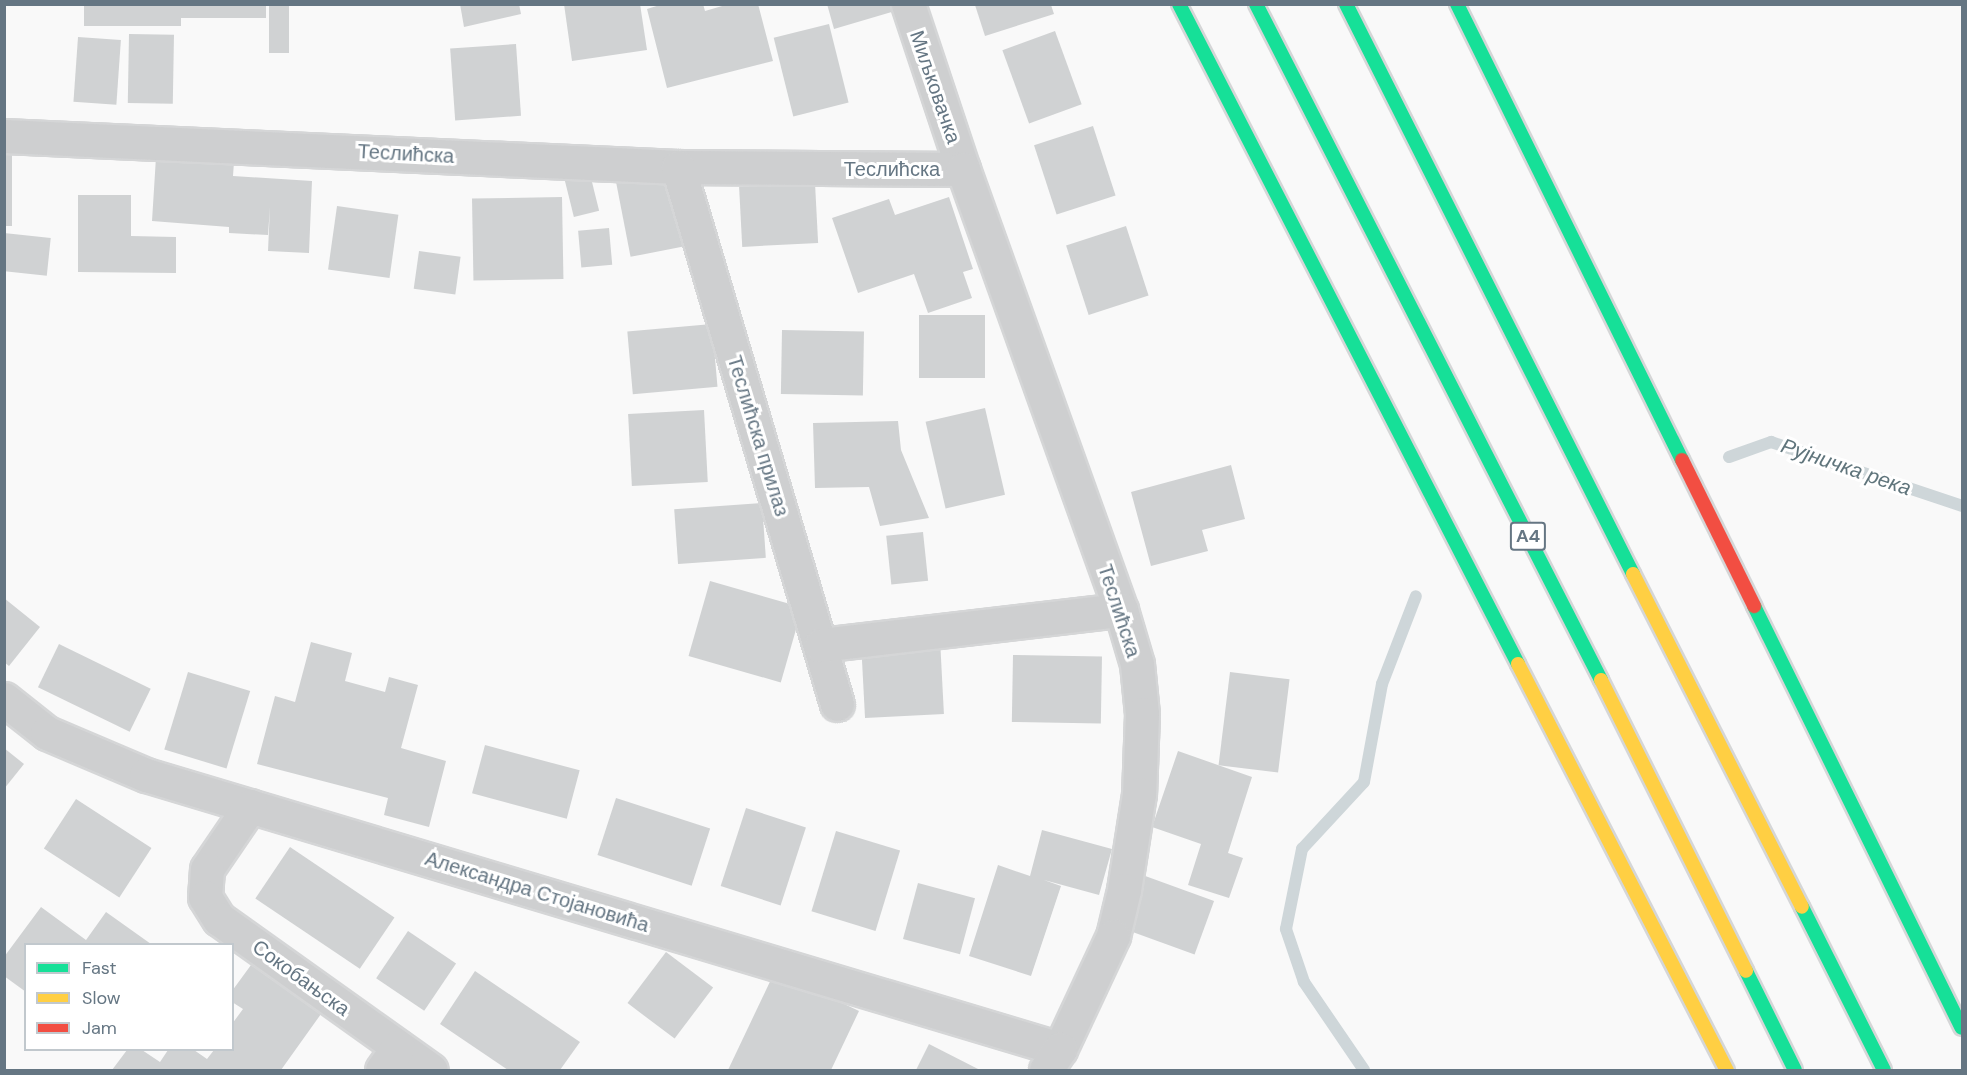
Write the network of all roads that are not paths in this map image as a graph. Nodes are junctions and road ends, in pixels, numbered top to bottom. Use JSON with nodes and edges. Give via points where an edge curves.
{"nodes":[{"id":1,"x":908,"y":4,"type":"edge"},
{"id":2,"x":1179,"y":4,"type":"edge"},
{"id":3,"x":1256,"y":4,"type":"edge"},
{"id":4,"x":1346,"y":4,"type":"edge"},
{"id":5,"x":1457,"y":4,"type":"edge"},
{"id":6,"x":4,"y":136,"type":"edge"},
{"id":7,"x":678,"y":167,"type":"junction"},
{"id":8,"x":963,"y":169,"type":"junction"},
{"id":9,"x":1121,"y":610,"type":"junction"},
{"id":10,"x":821,"y":645,"type":"junction"},
{"id":11,"x":4,"y":699,"type":"edge"},
{"id":12,"x":837,"y":704,"type":"dead end"},
{"id":13,"x":250,"y":806,"type":"junction"},
{"id":14,"x":1962,"y":1028,"type":"edge"},
{"id":15,"x":390,"y":1059,"type":"edge"},
{"id":16,"x":1053,"y":1060,"type":"edge"},
{"id":17,"x":431,"y":1071,"type":"edge"},
{"id":18,"x":1727,"y":1071,"type":"edge"},
{"id":19,"x":1795,"y":1071,"type":"edge"},
{"id":20,"x":1884,"y":1071,"type":"edge"}],
"edges":[{"from":1,"to":8,"type":"street","name":"Миљковачка"},
{"from":2,"to":18,"type":"main road"},
{"from":3,"to":19,"type":"main road","number":"A4","via":[[1553,584]]},
{"from":4,"to":20,"type":"main road"},
{"from":5,"to":14,"type":"main road"},
{"from":6,"to":7,"type":"street","name":"Теслићска"},
{"from":7,"to":8,"type":"street","name":"Теслићска"},
{"from":7,"to":10,"type":"street","name":"Теслићска прилаз"},
{"from":8,"to":9,"type":"street","name":"Теслићска"},
{"from":9,"to":10,"type":"street"},
{"from":9,"to":16,"type":"street","name":"Теслићска","via":[[1137,664],[1142,714],[1132,847],[1113,936]]},
{"from":10,"to":12,"type":"street","name":"Теслићска прилаз"},
{"from":11,"to":13,"type":"street","name":"Александра Стојановића","via":[[58,737],[146,775]]},
{"from":13,"to":15,"type":"street","name":"Сокобањска","via":[[207,869],[205,897],[219,919]]},
{"from":13,"to":16,"type":"street","name":"Александра Стојановића"},
{"from":15,"to":17,"type":"street","name":"Сокобањска"}]}
